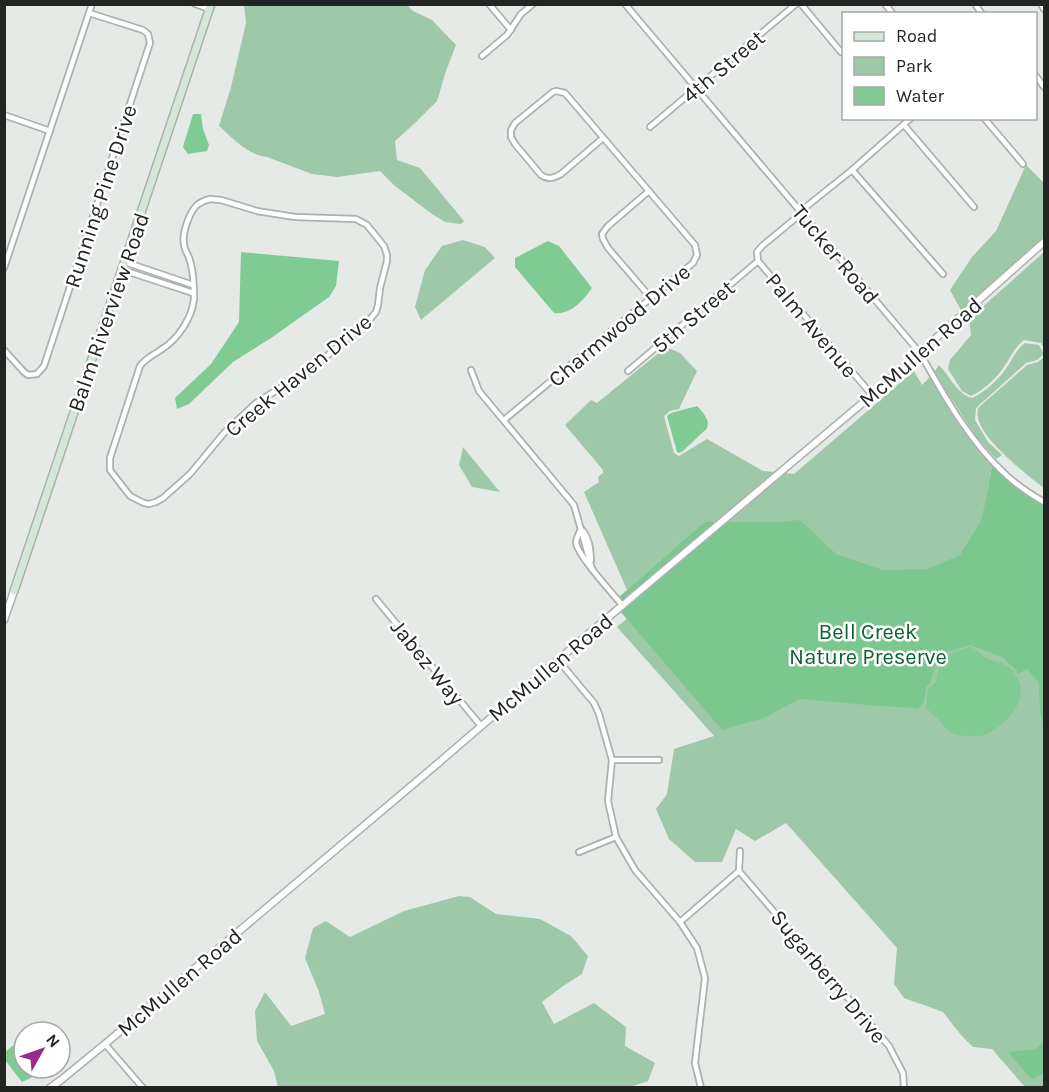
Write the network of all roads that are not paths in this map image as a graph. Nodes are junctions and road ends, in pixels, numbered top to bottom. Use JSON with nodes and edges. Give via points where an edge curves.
{"nodes":[{"id":1,"x":92,"y":4,"type":"edge"},
{"id":2,"x":195,"y":4,"type":"edge"},
{"id":3,"x":489,"y":4,"type":"edge"},
{"id":4,"x":532,"y":4,"type":"edge"},
{"id":5,"x":625,"y":4,"type":"edge"},
{"id":6,"x":796,"y":4,"type":"edge"},
{"id":7,"x":801,"y":4,"type":"edge"},
{"id":8,"x":1041,"y":4,"type":"edge"},
{"id":9,"x":210,"y":7,"type":"edge"},
{"id":10,"x":1044,"y":9,"type":"edge"},
{"id":11,"x":89,"y":13,"type":"junction"},
{"id":12,"x":511,"y":30,"type":"junction"},
{"id":13,"x":841,"y":52,"type":"dead end"},
{"id":14,"x":482,"y":56,"type":"dead end"},
{"id":15,"x":696,"y":89,"type":"junction"},
{"id":16,"x":4,"y":115,"type":"edge"},
{"id":17,"x":909,"y":120,"type":"edge"},
{"id":18,"x":986,"y":120,"type":"edge"},
{"id":19,"x":904,"y":124,"type":"junction"},
{"id":20,"x":651,"y":127,"type":"dead end"},
{"id":21,"x":50,"y":130,"type":"junction"},
{"id":22,"x":603,"y":138,"type":"junction"},
{"id":23,"x":1023,"y":164,"type":"dead end"},
{"id":24,"x":852,"y":170,"type":"junction"},
{"id":25,"x":649,"y":191,"type":"junction"},
{"id":26,"x":974,"y":207,"type":"dead end"},
{"id":27,"x":802,"y":213,"type":"junction"},
{"id":28,"x":1044,"y":242,"type":"edge"},
{"id":29,"x":758,"y":261,"type":"junction"},
{"id":30,"x":124,"y":266,"type":"junction"},
{"id":31,"x":4,"y":268,"type":"edge"},
{"id":32,"x":944,"y":274,"type":"dead end"},
{"id":33,"x":193,"y":285,"type":"junction"},
{"id":34,"x":193,"y":293,"type":"junction"},
{"id":35,"x":651,"y":298,"type":"junction"},
{"id":36,"x":4,"y":350,"type":"edge"},
{"id":37,"x":920,"y":353,"type":"junction"},
{"id":38,"x":471,"y":370,"type":"dead end"},
{"id":39,"x":628,"y":371,"type":"dead end"},
{"id":40,"x":872,"y":395,"type":"junction"},
{"id":41,"x":504,"y":420,"type":"junction"},
{"id":42,"x":1044,"y":502,"type":"edge"},
{"id":43,"x":581,"y":528,"type":"junction"},
{"id":44,"x":592,"y":568,"type":"junction"},
{"id":45,"x":14,"y":591,"type":"joint"},
{"id":46,"x":376,"y":599,"type":"dead end"},
{"id":47,"x":623,"y":606,"type":"junction"},
{"id":48,"x":4,"y":620,"type":"edge"},
{"id":49,"x":558,"y":660,"type":"junction"},
{"id":50,"x":481,"y":726,"type":"junction"},
{"id":51,"x":612,"y":760,"type":"junction"},
{"id":52,"x":659,"y":760,"type":"dead end"},
{"id":53,"x":616,"y":837,"type":"junction"},
{"id":54,"x":740,"y":851,"type":"dead end"},
{"id":55,"x":579,"y":852,"type":"dead end"},
{"id":56,"x":740,"y":871,"type":"junction"},
{"id":57,"x":680,"y":922,"type":"junction"},
{"id":58,"x":105,"y":1044,"type":"junction"},
{"id":59,"x":50,"y":1088,"type":"edge"},
{"id":60,"x":142,"y":1088,"type":"edge"},
{"id":61,"x":701,"y":1088,"type":"edge"},
{"id":62,"x":904,"y":1088,"type":"edge"}],
"edges":[{"from":1,"to":11,"type":"street"},
{"from":2,"to":9,"type":"street"},
{"from":3,"to":12,"type":"street"},
{"from":4,"to":12,"type":"street"},
{"from":5,"to":15,"type":"street","name":"Tucker Road"},
{"from":6,"to":15,"type":"street","name":"4th Street"},
{"from":7,"to":13,"type":"street"},
{"from":8,"to":10,"type":"street"},
{"from":9,"to":30,"type":"main road","name":"Balm Riverview Road"},
{"from":11,"to":21,"type":"street"},
{"from":11,"to":36,"type":"street","name":"Running Pine Drive","via":[[143,30],[150,43],[44,366],[38,374],[28,375]]},
{"from":12,"to":14,"type":"street"},
{"from":15,"to":20,"type":"street","name":"4th Street"},
{"from":15,"to":27,"type":"street","name":"Tucker Road"},
{"from":16,"to":21,"type":"street"},
{"from":17,"to":19,"type":"street"},
{"from":18,"to":23,"type":"street"},
{"from":19,"to":24,"type":"street"},
{"from":19,"to":26,"type":"street"},
{"from":21,"to":31,"type":"street"},
{"from":22,"to":22,"type":"street","name":"Charmwood Drive","via":[[568,96],[556,91],[511,130],[515,144],[546,178],[561,174]]},
{"from":22,"to":25,"type":"street","name":"Charmwood Drive"},
{"from":24,"to":27,"type":"street"},
{"from":24,"to":32,"type":"street"},
{"from":25,"to":35,"type":"street","name":"Charmwood Drive","via":[[695,245],[697,255],[693,263]]},
{"from":25,"to":35,"type":"street","via":[[602,234],[608,248]]},
{"from":27,"to":29,"type":"street","name":"Palm Avenue","via":[[762,246],[757,252]]},
{"from":27,"to":37,"type":"street","name":"Tucker Road"},
{"from":28,"to":37,"type":"street","name":"McMullen Road"},
{"from":29,"to":39,"type":"street","name":"5th Street"},
{"from":29,"to":40,"type":"street","name":"Palm Avenue"},
{"from":30,"to":33,"type":"street"},
{"from":30,"to":34,"type":"street"},
{"from":30,"to":45,"type":"main road","name":"Balm Riverview Road"},
{"from":33,"to":34,"type":"street","name":"Creek Haven Drive"},
{"from":33,"to":34,"type":"street","name":"Creek Haven Drive","via":[[184,235],[193,210],[210,199],[295,217],[356,219],[367,225],[387,255],[378,305],[371,318],[314,367],[248,410],[163,498],[144,503],[130,496],[114,477],[110,458],[140,366],[170,344],[184,327]]},
{"from":35,"to":41,"type":"street","name":"Charmwood Drive"},
{"from":37,"to":40,"type":"street","name":"McMullen Road"},
{"from":37,"to":42,"type":"street","name":"Tucker Road","via":[[972,437],[1003,472]]},
{"from":38,"to":41,"type":"street","via":[[479,391]]},
{"from":40,"to":47,"type":"street","name":"McMullen Road"},
{"from":41,"to":43,"type":"street","via":[[571,500]]},
{"from":43,"to":44,"type":"street","via":[[588,537]]},
{"from":43,"to":44,"type":"street","via":[[576,544]]},
{"from":44,"to":47,"type":"street"},
{"from":45,"to":48,"type":"street","name":"Balm Riverview Road"},
{"from":46,"to":50,"type":"street","name":"Jabez Way"},
{"from":47,"to":49,"type":"street","name":"McMullen Road"},
{"from":49,"to":50,"type":"street","name":"McMullen Road"},
{"from":49,"to":51,"type":"street","via":[[594,703]]},
{"from":50,"to":58,"type":"street","name":"McMullen Road"},
{"from":51,"to":52,"type":"street"},
{"from":51,"to":53,"type":"street","via":[[608,801]]},
{"from":53,"to":55,"type":"street"},
{"from":53,"to":57,"type":"street","via":[[635,870]]},
{"from":54,"to":56,"type":"street"},
{"from":56,"to":57,"type":"street"},
{"from":56,"to":62,"type":"street","name":"Sugarberry Drive","via":[[888,1046],[903,1073]]},
{"from":57,"to":61,"type":"street","via":[[697,948],[705,978],[695,1063]]},
{"from":58,"to":59,"type":"street","name":"McMullen Road"},
{"from":58,"to":60,"type":"street"}]}
